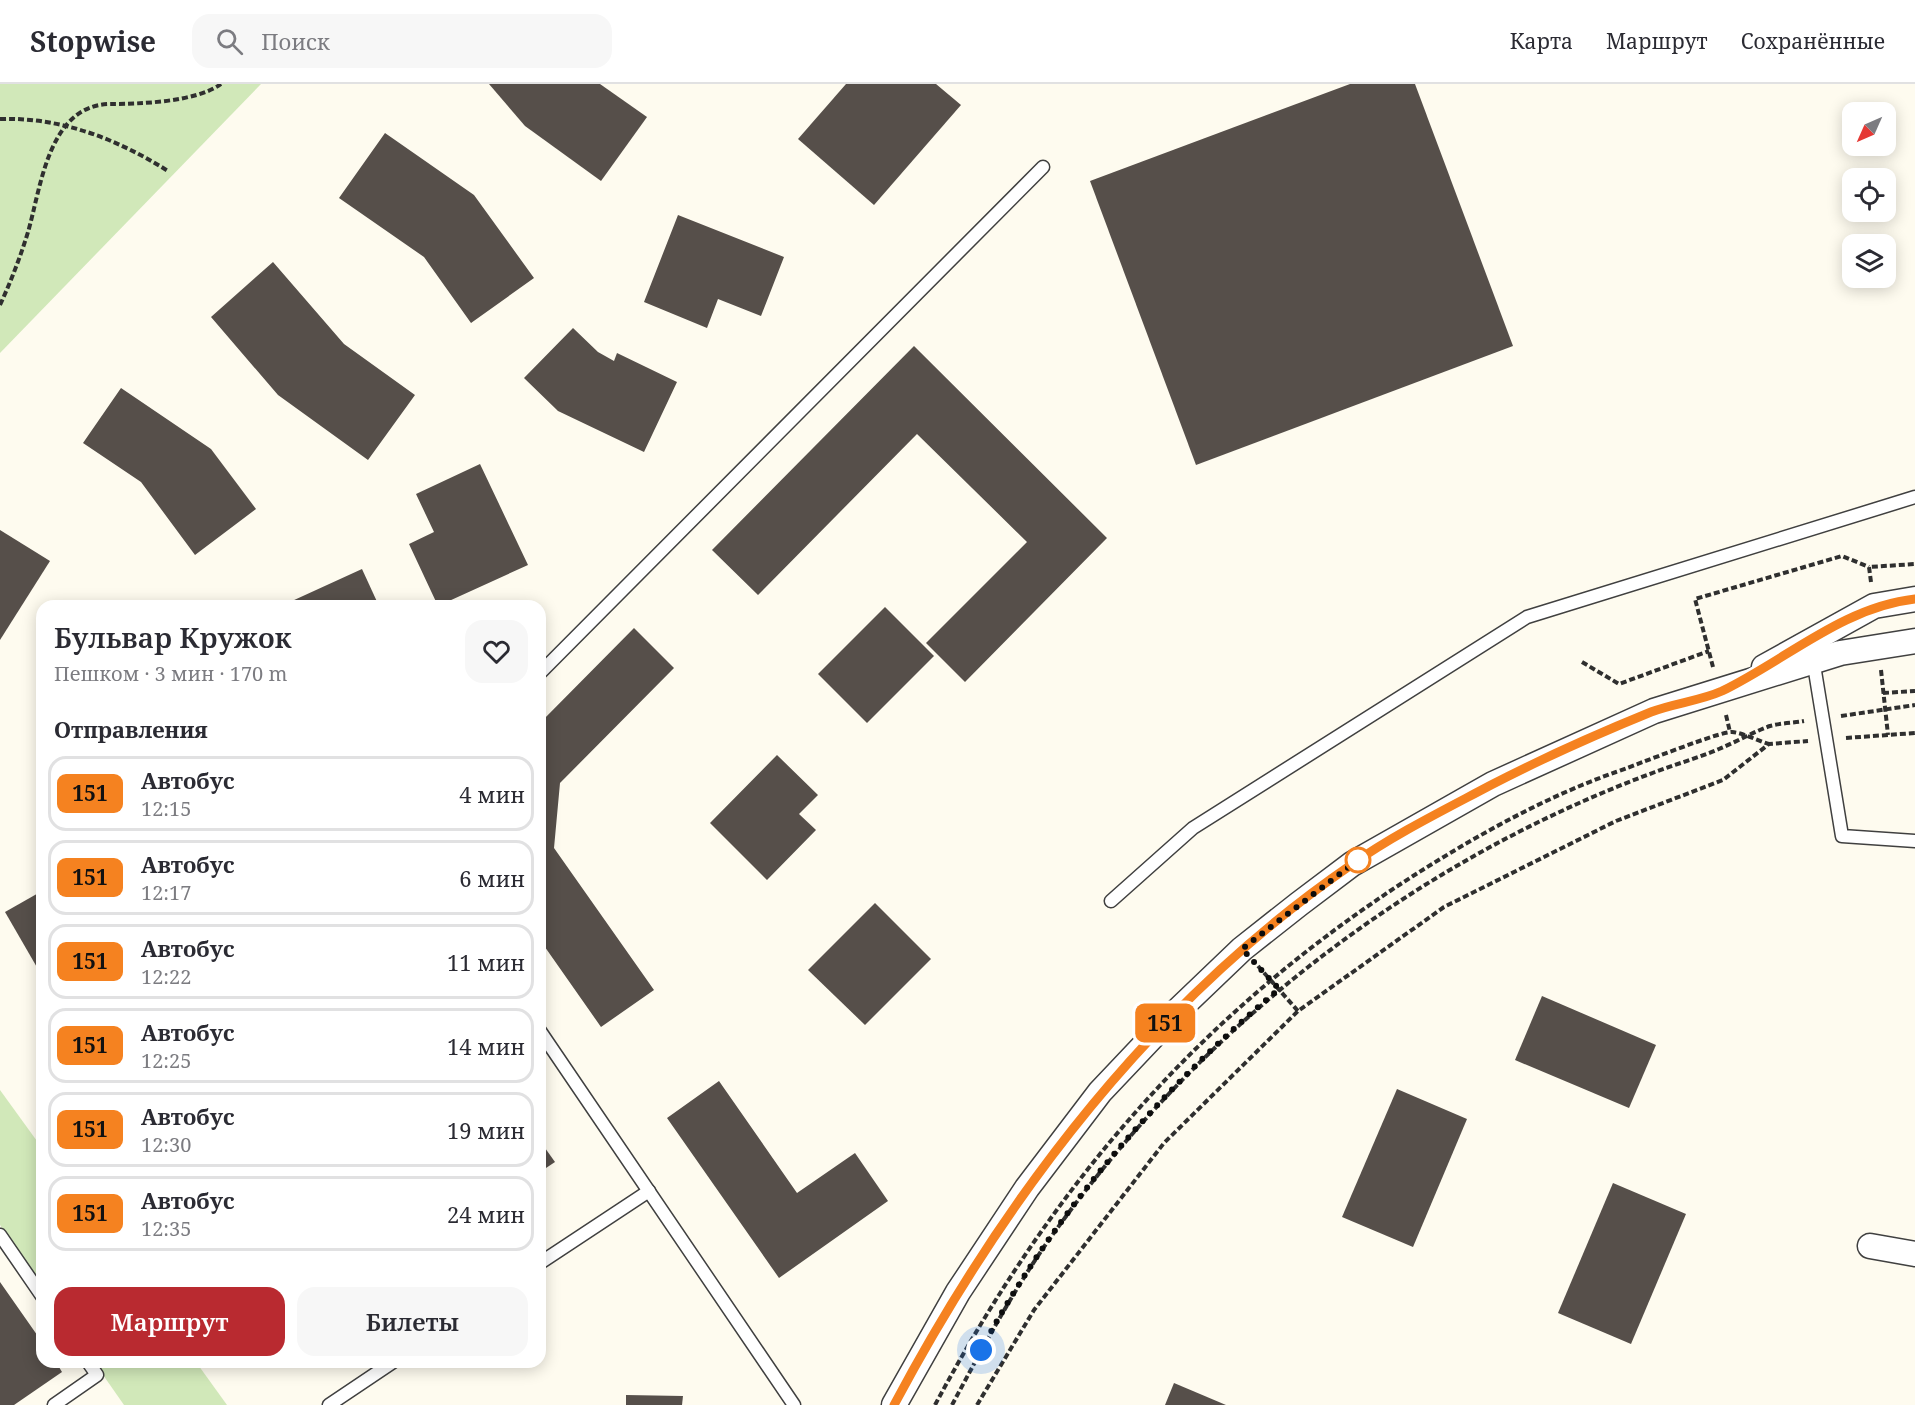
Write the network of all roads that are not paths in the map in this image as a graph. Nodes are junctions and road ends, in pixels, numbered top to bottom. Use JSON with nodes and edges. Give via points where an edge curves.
{"nodes":[{"id":1,"x":1043,"y":167,"type":"dead end"},
{"id":2,"x":1915,"y":497,"type":"edge"},
{"id":3,"x":1915,"y":599,"type":"edge"},
{"id":4,"x":1915,"y":641,"type":"edge"},
{"id":5,"x":1811,"y":651,"type":"junction"},
{"id":6,"x":546,"y":667,"type":"edge"},
{"id":7,"x":1915,"y":841,"type":"edge"},
{"id":8,"x":1111,"y":901,"type":"dead end"},
{"id":9,"x":546,"y":1040,"type":"edge"},
{"id":10,"x":649,"y":1191,"type":"junction"},
{"id":11,"x":0,"y":1235,"type":"edge"},
{"id":12,"x":1870,"y":1246,"type":"dead end"},
{"id":13,"x":1915,"y":1254,"type":"edge"},
{"id":14,"x":546,"y":1259,"type":"edge"},
{"id":15,"x":36,"y":1287,"type":"edge"},
{"id":16,"x":92,"y":1368,"type":"edge"},
{"id":17,"x":384,"y":1368,"type":"edge"},
{"id":18,"x":54,"y":1405,"type":"edge"},
{"id":19,"x":329,"y":1405,"type":"edge"},
{"id":20,"x":794,"y":1405,"type":"edge"},
{"id":21,"x":894,"y":1405,"type":"edge"}],
"edges":[{"from":1,"to":6,"type":"lane"},
{"from":2,"to":8,"type":"lane","via":[[1527,617],[1193,828]]},
{"from":3,"to":5,"type":"street","via":[[1874,606]]},
{"from":4,"to":5,"type":"street","via":[[1840,653]]},
{"from":5,"to":7,"type":"lane","via":[[1842,836]]},
{"from":5,"to":21,"type":"street","via":[[1720,692],[1654,711],[1493,784],[1352,864],[1242,949],[1100,1092],[1040,1170],[958,1292]]},
{"from":9,"to":10,"type":"lane"},
{"from":10,"to":14,"type":"lane"},
{"from":10,"to":20,"type":"lane"},
{"from":11,"to":15,"type":"lane"},
{"from":12,"to":13,"type":"street"},
{"from":16,"to":18,"type":"lane","via":[[97,1375]]},
{"from":17,"to":19,"type":"lane"}]}
